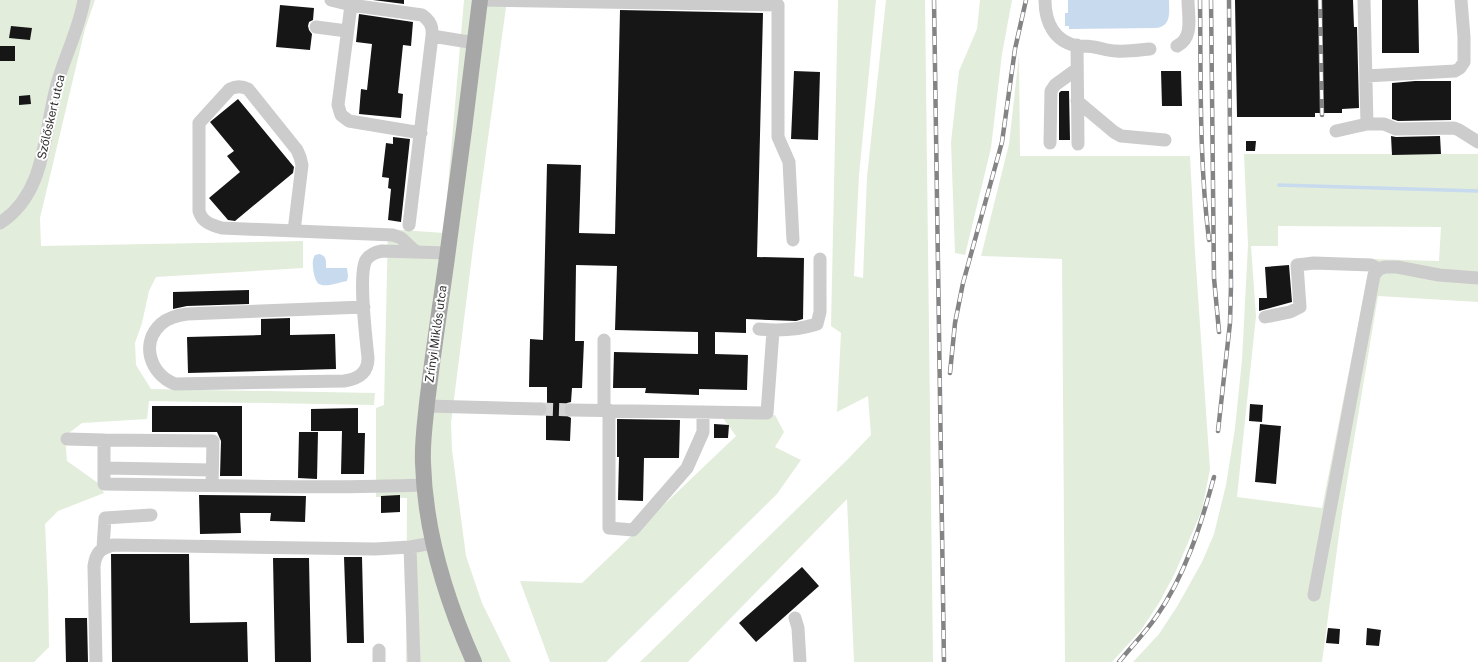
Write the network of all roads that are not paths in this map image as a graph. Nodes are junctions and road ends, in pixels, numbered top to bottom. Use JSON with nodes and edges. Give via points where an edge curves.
{"nodes":[{"id":1,"x":84,"y":0,"type":"edge"},
{"id":2,"x":331,"y":0,"type":"edge"},
{"id":3,"x":480,"y":0,"type":"edge"},
{"id":4,"x":1045,"y":0,"type":"edge"},
{"id":5,"x":1188,"y":0,"type":"edge"},
{"id":6,"x":1364,"y":0,"type":"edge"},
{"id":7,"x":1461,"y":0,"type":"edge"},
{"id":8,"x":351,"y":5,"type":"junction"},
{"id":9,"x":316,"y":27,"type":"dead end"},
{"id":10,"x":347,"y":31,"type":"junction"},
{"id":11,"x":432,"y":36,"type":"junction"},
{"id":12,"x":475,"y":43,"type":"junction"},
{"id":13,"x":1077,"y":46,"type":"junction"},
{"id":14,"x":1177,"y":46,"type":"dead end"},
{"id":15,"x":1150,"y":49,"type":"dead end"},
{"id":16,"x":1077,"y":69,"type":"junction"},
{"id":17,"x":1366,"y":76,"type":"junction"},
{"id":18,"x":1077,"y":101,"type":"junction"},
{"id":19,"x":1367,"y":124,"type":"junction"},
{"id":20,"x":1336,"y":131,"type":"dead end"},
{"id":21,"x":421,"y":133,"type":"junction"},
{"id":22,"x":1165,"y":140,"type":"dead end"},
{"id":23,"x":1478,"y":142,"type":"edge"},
{"id":24,"x":1050,"y":143,"type":"dead end"},
{"id":25,"x":1078,"y":144,"type":"dead end"},
{"id":26,"x":0,"y":223,"type":"edge"},
{"id":27,"x":408,"y":225,"type":"dead end"},
{"id":28,"x":294,"y":231,"type":"junction"},
{"id":29,"x":793,"y":240,"type":"dead end"},
{"id":30,"x":416,"y":252,"type":"junction"},
{"id":31,"x":448,"y":253,"type":"junction"},
{"id":32,"x":820,"y":259,"type":"dead end"},
{"id":33,"x":1379,"y":269,"type":"junction"},
{"id":34,"x":1478,"y":278,"type":"edge"},
{"id":35,"x":364,"y":307,"type":"junction"},
{"id":36,"x":1265,"y":317,"type":"dead end"},
{"id":37,"x":759,"y":330,"type":"dead end"},
{"id":38,"x":773,"y":331,"type":"junction"},
{"id":39,"x":604,"y":340,"type":"dead end"},
{"id":40,"x":427,"y":406,"type":"junction"},
{"id":41,"x":540,"y":409,"type":"tunnel mouth"},
{"id":42,"x":571,"y":410,"type":"tunnel mouth"},
{"id":43,"x":607,"y":410,"type":"junction"},
{"id":44,"x":703,"y":412,"type":"junction"},
{"id":45,"x":67,"y":439,"type":"dead end"},
{"id":46,"x":104,"y":440,"type":"junction"},
{"id":47,"x":104,"y":468,"type":"junction"},
{"id":48,"x":212,"y":470,"type":"junction"},
{"id":49,"x":212,"y":485,"type":"junction"},
{"id":50,"x":424,"y":486,"type":"junction"},
{"id":51,"x":151,"y":515,"type":"dead end"},
{"id":52,"x":433,"y":542,"type":"junction"},
{"id":53,"x":410,"y":547,"type":"junction"},
{"id":54,"x":103,"y":548,"type":"junction"},
{"id":55,"x":1314,"y":595,"type":"dead end"},
{"id":56,"x":794,"y":618,"type":"dead end"},
{"id":57,"x":96,"y":662,"type":"edge"},
{"id":58,"x":414,"y":662,"type":"edge"},
{"id":59,"x":474,"y":662,"type":"edge"},
{"id":60,"x":800,"y":662,"type":"edge"}],
"edges":[{"from":1,"to":26,"type":"street","name":"Szőlőskert utca","via":[[74,40],[58,81],[37,177],[29,194]]},
{"from":2,"to":8,"type":"street"},
{"from":3,"to":12,"type":"main road","name":"Zrínyi Miklós utca"},
{"from":3,"to":29,"type":"street","via":[[778,5],[778,137],[789,162]]},
{"from":4,"to":13,"type":"street","via":[[1046,18],[1054,32]]},
{"from":5,"to":14,"type":"street","via":[[1187,37]]},
{"from":6,"to":17,"type":"street"},
{"from":7,"to":17,"type":"street","via":[[1464,62],[1460,68],[1455,71]]},
{"from":8,"to":10,"type":"street"},
{"from":8,"to":11,"type":"street","via":[[422,15],[433,29]]},
{"from":9,"to":10,"type":"street"},
{"from":10,"to":21,"type":"street","via":[[338,105],[341,115],[349,121]]},
{"from":11,"to":12,"type":"street"},
{"from":11,"to":21,"type":"street"},
{"from":12,"to":31,"type":"main road","name":"Zrínyi Miklós utca"},
{"from":13,"to":15,"type":"street","via":[[1117,51]]},
{"from":13,"to":16,"type":"street"},
{"from":16,"to":18,"type":"street"},
{"from":16,"to":24,"type":"street","via":[[1051,91]]},
{"from":17,"to":19,"type":"street"},
{"from":18,"to":22,"type":"street","via":[[1121,136]]},
{"from":18,"to":25,"type":"street"},
{"from":19,"to":20,"type":"street"},
{"from":19,"to":23,"type":"street","via":[[1384,124],[1396,129],[1454,128]]},
{"from":21,"to":27,"type":"street"},
{"from":28,"to":28,"type":"street","via":[[302,164],[300,156],[248,89],[234,86],[199,123],[200,217],[211,226],[222,228]]},
{"from":28,"to":30,"type":"street","via":[[393,235],[401,238]]},
{"from":30,"to":31,"type":"street"},
{"from":30,"to":35,"type":"street","via":[[382,251],[370,256],[365,262],[362,275]]},
{"from":31,"to":40,"type":"main road","name":"Zrínyi Miklós utca"},
{"from":32,"to":38,"type":"street","via":[[820,312],[817,324]]},
{"from":33,"to":34,"type":"street","via":[[1397,267],[1439,275]]},
{"from":33,"to":36,"type":"street","via":[[1371,265],[1297,265],[1300,307],[1290,312]]},
{"from":33,"to":55,"type":"street","via":[[1372,279]]},
{"from":35,"to":35,"type":"street","via":[[368,365],[352,380],[175,384],[169,382],[151,362],[150,343],[158,328],[167,320],[180,315]]},
{"from":37,"to":38,"type":"street"},
{"from":38,"to":44,"type":"street","via":[[767,413]]},
{"from":39,"to":43,"type":"street"},
{"from":40,"to":41,"type":"street"},
{"from":40,"to":50,"type":"main road","name":"Zrínyi Miklós utca"},
{"from":42,"to":43,"type":"street"},
{"from":43,"to":44,"type":"street"},
{"from":43,"to":44,"type":"street","via":[[609,528],[633,530],[686,468],[703,432]]},
{"from":45,"to":46,"type":"street"},
{"from":46,"to":47,"type":"street"},
{"from":46,"to":48,"type":"street","via":[[213,441]]},
{"from":47,"to":48,"type":"street"},
{"from":47,"to":49,"type":"street","via":[[104,484]]},
{"from":48,"to":49,"type":"street"},
{"from":49,"to":50,"type":"street"},
{"from":50,"to":52,"type":"main road","name":"Zrínyi Miklós utca"},
{"from":51,"to":54,"type":"street","via":[[105,518]]},
{"from":52,"to":53,"type":"street"},
{"from":52,"to":59,"type":"main road","name":"Zrínyi Miklós utca","via":[[442,580]]},
{"from":53,"to":54,"type":"street","via":[[375,549],[113,545]]},
{"from":53,"to":58,"type":"street"},
{"from":54,"to":57,"type":"street","via":[[96,556],[94,566]]},
{"from":56,"to":60,"type":"street","via":[[798,628]]}]}
